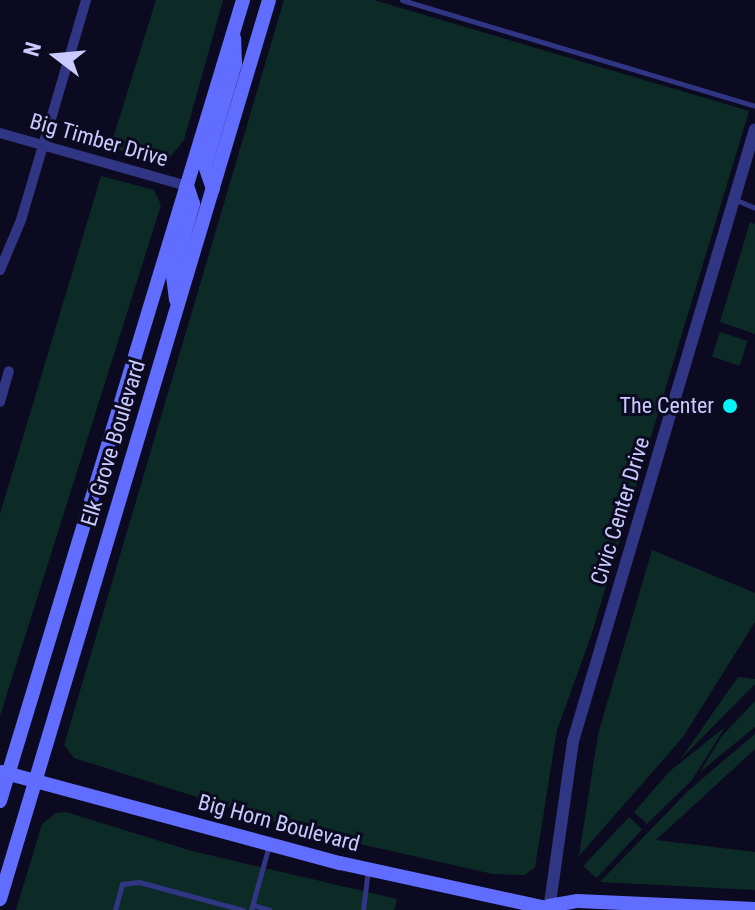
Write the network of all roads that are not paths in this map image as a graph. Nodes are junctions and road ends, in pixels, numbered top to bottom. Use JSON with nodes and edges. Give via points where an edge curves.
{"nodes":[{"id":1,"x":86,"y":0,"type":"edge"},
{"id":2,"x":243,"y":0,"type":"edge"},
{"id":3,"x":269,"y":0,"type":"edge"},
{"id":4,"x":402,"y":0,"type":"edge"},
{"id":5,"x":233,"y":34,"type":"junction"},
{"id":6,"x":755,"y":106,"type":"edge"},
{"id":7,"x":755,"y":129,"type":"edge"},
{"id":8,"x":0,"y":133,"type":"edge"},
{"id":9,"x":43,"y":144,"type":"junction"},
{"id":10,"x":187,"y":186,"type":"junction"},
{"id":11,"x":213,"y":189,"type":"junction"},
{"id":12,"x":733,"y":199,"type":"junction"},
{"id":13,"x":755,"y":208,"type":"edge"},
{"id":14,"x":0,"y":270,"type":"edge"},
{"id":15,"x":177,"y":308,"type":"junction"},
{"id":16,"x":9,"y":371,"type":"dead end"},
{"id":17,"x":0,"y":402,"type":"edge"},
{"id":18,"x":4,"y":772,"type":"edge"},
{"id":19,"x":35,"y":781,"type":"junction"},
{"id":20,"x":0,"y":801,"type":"edge"},
{"id":21,"x":269,"y":844,"type":"junction"},
{"id":22,"x":369,"y":869,"type":"junction"},
{"id":23,"x":0,"y":899,"type":"edge"},
{"id":24,"x":252,"y":908,"type":"edge"},
{"id":25,"x":551,"y":909,"type":"edge"},
{"id":26,"x":755,"y":909,"type":"edge"},
{"id":27,"x":115,"y":910,"type":"edge"},
{"id":28,"x":243,"y":910,"type":"edge"},
{"id":29,"x":269,"y":910,"type":"edge"},
{"id":30,"x":363,"y":910,"type":"edge"}],
"edges":[{"from":1,"to":9,"type":"street"},
{"from":2,"to":5,"type":"main road","name":"Elk Grove Boulevard"},
{"from":3,"to":11,"type":"main road","name":"Elk Grove Boulevard"},
{"from":4,"to":6,"type":"lane"},
{"from":5,"to":10,"type":"main road","name":"Elk Grove Boulevard"},
{"from":5,"to":11,"type":"main road","via":[[235,64],[205,166]]},
{"from":7,"to":12,"type":"street","name":"Civic Center Drive"},
{"from":8,"to":9,"type":"street","name":"Big Timber Drive"},
{"from":9,"to":10,"type":"street","name":"Big Timber Drive"},
{"from":9,"to":14,"type":"street"},
{"from":10,"to":15,"type":"main road","via":[[193,204],[173,276]]},
{"from":10,"to":18,"type":"main road","name":"Elk Grove Boulevard"},
{"from":11,"to":15,"type":"main road","name":"Elk Grove Boulevard"},
{"from":12,"to":13,"type":"lane"},
{"from":12,"to":25,"type":"street","name":"Civic Center Drive","via":[[573,741]]},
{"from":15,"to":19,"type":"main road","name":"Elk Grove Boulevard"},
{"from":16,"to":17,"type":"street"},
{"from":18,"to":19,"type":"main road","name":"Big Horn Boulevard"},
{"from":18,"to":20,"type":"main road","name":"Elk Grove Boulevard"},
{"from":19,"to":21,"type":"main road","name":"Big Horn Boulevard"},
{"from":19,"to":23,"type":"main road","name":"Elk Grove Boulevard"},
{"from":21,"to":22,"type":"main road","name":"Big Horn Boulevard"},
{"from":21,"to":24,"type":"lane"},
{"from":22,"to":25,"type":"main road","name":"Big Horn Boulevard"},
{"from":22,"to":30,"type":"lane"},
{"from":24,"to":29,"type":"lane"},
{"from":25,"to":26,"type":"main road","name":"Big Horn Boulevard","via":[[578,901]]},
{"from":27,"to":28,"type":"lane","via":[[122,884],[139,882]]}]}
